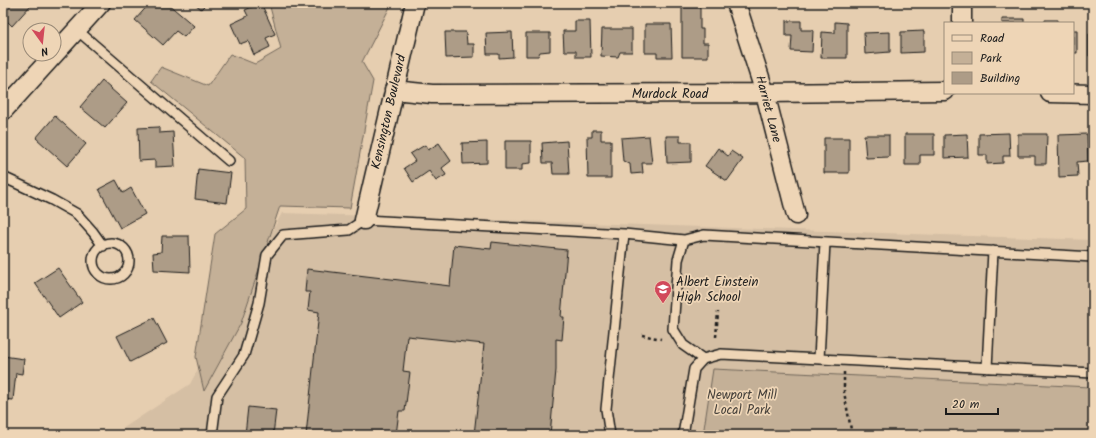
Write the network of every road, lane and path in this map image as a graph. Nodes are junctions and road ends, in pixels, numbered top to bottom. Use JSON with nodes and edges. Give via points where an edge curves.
{"nodes":[{"id":1,"x":101,"y":3,"type":"edge"},
{"id":2,"x":415,"y":3,"type":"edge"},
{"id":3,"x":736,"y":3,"type":"edge"},
{"id":4,"x":962,"y":3,"type":"edge"},
{"id":5,"x":962,"y":22,"type":"edge"},
{"id":6,"x":77,"y":30,"type":"junction"},
{"id":7,"x":394,"y":90,"type":"junction"},
{"id":8,"x":944,"y":91,"type":"edge"},
{"id":9,"x":765,"y":93,"type":"junction"},
{"id":10,"x":1074,"y":94,"type":"edge"},
{"id":11,"x":1093,"y":94,"type":"edge"},
{"id":12,"x":3,"y":111,"type":"edge"},
{"id":13,"x":229,"y":161,"type":"dead end"},
{"id":14,"x":3,"y":177,"type":"edge"},
{"id":15,"x":796,"y":215,"type":"dead end"},
{"id":16,"x":364,"y":220,"type":"junction"},
{"id":17,"x":624,"y":234,"type":"junction"},
{"id":18,"x":684,"y":240,"type":"junction"},
{"id":19,"x":824,"y":242,"type":"junction"},
{"id":20,"x":103,"y":246,"type":"dead end"},
{"id":21,"x":993,"y":251,"type":"junction"},
{"id":22,"x":1093,"y":257,"type":"edge"},
{"id":23,"x":718,"y":312,"type":"dead end"},
{"id":24,"x":642,"y":335,"type":"dead end"},
{"id":25,"x":716,"y":337,"type":"dead end"},
{"id":26,"x":661,"y":339,"type":"dead end"},
{"id":27,"x":703,"y":359,"type":"junction"},
{"id":28,"x":819,"y":359,"type":"junction"},
{"id":29,"x":844,"y":367,"type":"dead end"},
{"id":30,"x":987,"y":368,"type":"junction"},
{"id":31,"x":1093,"y":373,"type":"edge"},
{"id":32,"x":212,"y":435,"type":"edge"},
{"id":33,"x":610,"y":435,"type":"edge"},
{"id":34,"x":683,"y":435,"type":"edge"},
{"id":35,"x":852,"y":435,"type":"edge"}],
"edges":[{"from":1,"to":6,"type":"street"},
{"from":2,"to":7,"type":"street","name":"Kensington Boulevard"},
{"from":3,"to":9,"type":"street","name":"Harriet Lane"},
{"from":4,"to":5,"type":"street"},
{"from":6,"to":12,"type":"street"},
{"from":6,"to":13,"type":"lane"},
{"from":7,"to":9,"type":"street","name":"Murdock Road","via":[[432,94]]},
{"from":7,"to":16,"type":"street","name":"Kensington Boulevard"},
{"from":8,"to":9,"type":"street","name":"Murdock Road"},
{"from":9,"to":15,"type":"street","name":"Harriet Lane"},
{"from":10,"to":11,"type":"street"},
{"from":14,"to":20,"type":"lane","via":[[77,214]]},
{"from":16,"to":17,"type":"lane"},
{"from":16,"to":32,"type":"lane","via":[[349,230],[283,235],[267,255],[259,303],[244,355],[217,396]]},
{"from":17,"to":18,"type":"lane"},
{"from":17,"to":33,"type":"lane","via":[[606,409]]},
{"from":18,"to":19,"type":"lane","via":[[704,235]]},
{"from":18,"to":27,"type":"lane","via":[[678,260],[673,329],[683,345]]},
{"from":19,"to":21,"type":"lane"},
{"from":19,"to":28,"type":"lane"},
{"from":21,"to":22,"type":"lane"},
{"from":21,"to":30,"type":"lane"},
{"from":23,"to":25,"type":"path"},
{"from":24,"to":26,"type":"path"},
{"from":27,"to":28,"type":"lane","via":[[721,354]]},
{"from":27,"to":34,"type":"lane","via":[[694,369]]},
{"from":28,"to":30,"type":"lane"},
{"from":29,"to":35,"type":"path","via":[[844,392]]},
{"from":30,"to":31,"type":"lane"}]}
